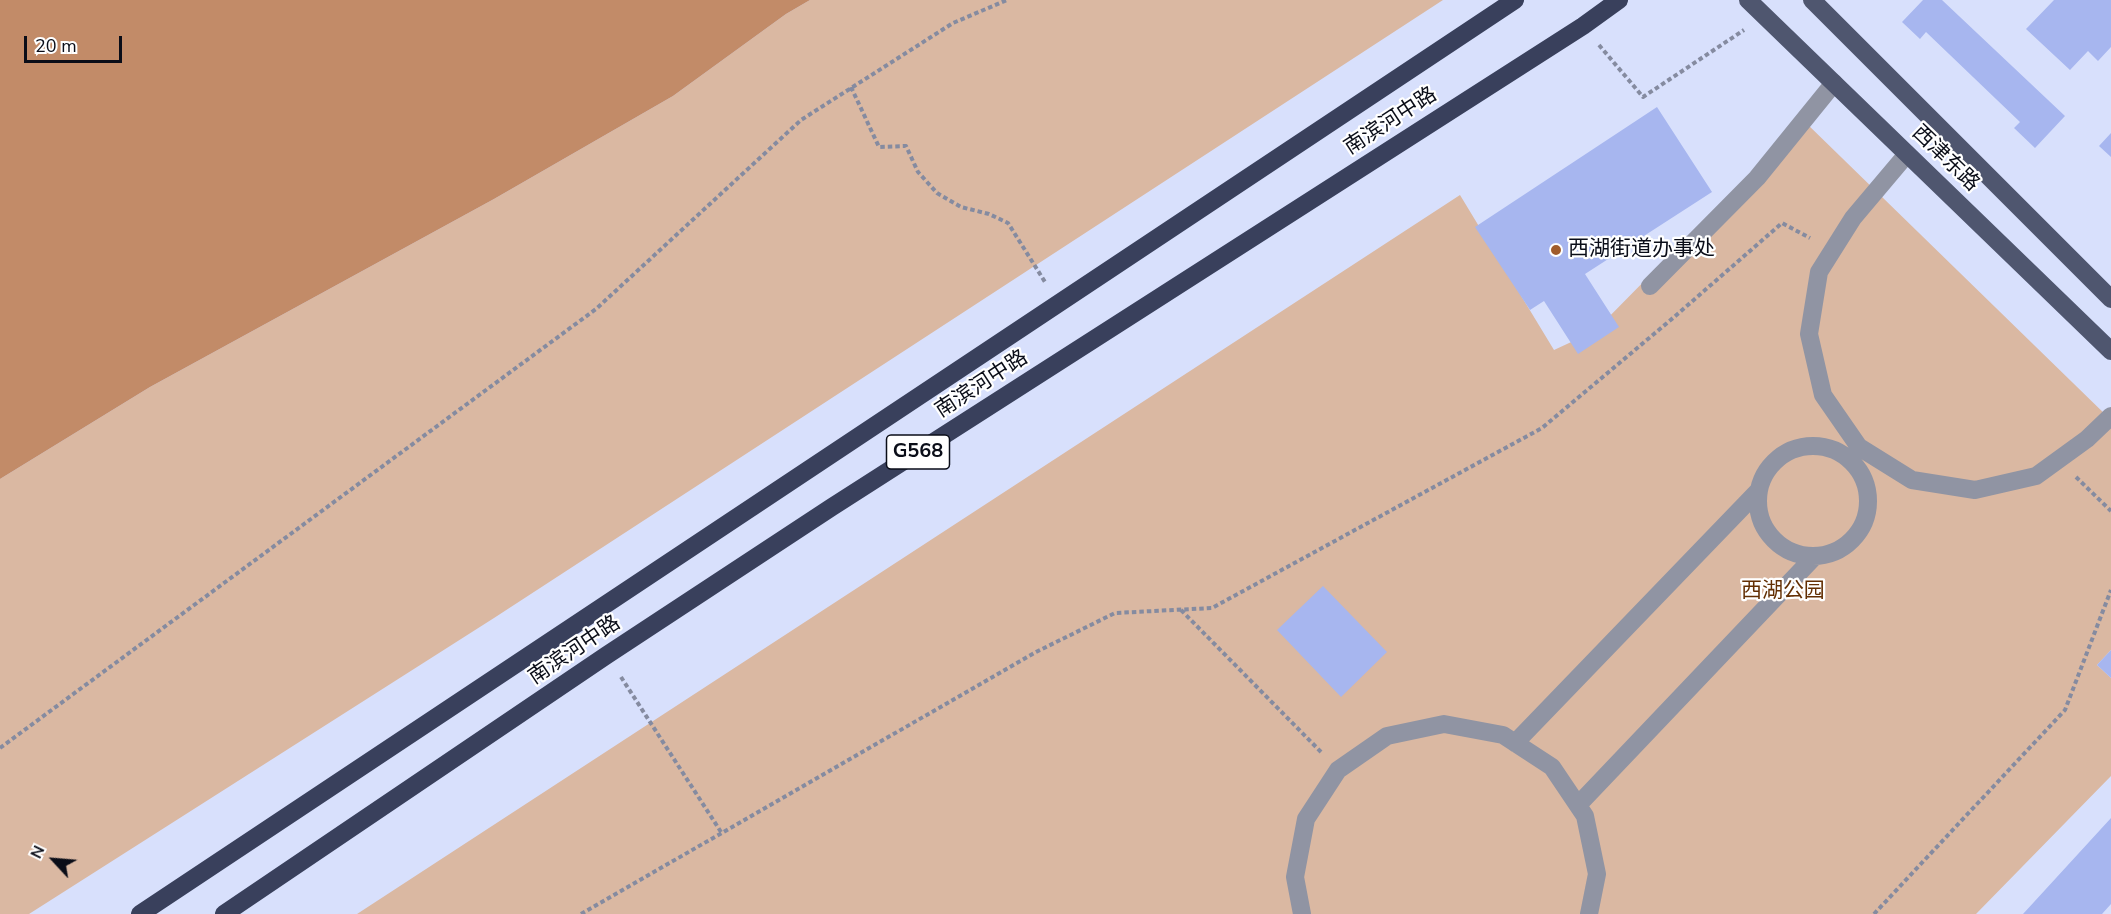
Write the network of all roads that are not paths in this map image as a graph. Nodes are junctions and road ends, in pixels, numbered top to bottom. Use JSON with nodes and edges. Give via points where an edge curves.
{"nodes":[{"id":1,"x":1515,"y":0,"type":"edge"},
{"id":2,"x":1619,"y":0,"type":"edge"},
{"id":3,"x":1748,"y":0,"type":"edge"},
{"id":4,"x":1812,"y":0,"type":"edge"},
{"id":5,"x":1834,"y":83,"type":"junction"},
{"id":6,"x":1907,"y":154,"type":"junction"},
{"id":7,"x":1650,"y":286,"type":"dead end"},
{"id":8,"x":2111,"y":299,"type":"edge"},
{"id":9,"x":2111,"y":351,"type":"edge"},
{"id":10,"x":2111,"y":416,"type":"edge"},
{"id":11,"x":1856,"y":454,"type":"junction"},
{"id":12,"x":1759,"y":490,"type":"junction"},
{"id":13,"x":1814,"y":557,"type":"junction"},
{"id":14,"x":1515,"y":742,"type":"junction"},
{"id":15,"x":1578,"y":805,"type":"junction"},
{"id":16,"x":140,"y":914,"type":"edge"},
{"id":17,"x":224,"y":914,"type":"edge"},
{"id":18,"x":1302,"y":914,"type":"edge"},
{"id":19,"x":1589,"y":914,"type":"edge"}],
"edges":[{"from":1,"to":16,"type":"highway","name":"南滨河中路","number":"G568"},
{"from":2,"to":17,"type":"highway","name":"南滨河中路","number":"G568","via":[[832,507]]},
{"from":3,"to":5,"type":"main road","name":"西津东路"},
{"from":4,"to":8,"type":"main road","name":"西津东路"},
{"from":5,"to":6,"type":"main road","name":"西津东路"},
{"from":5,"to":7,"type":"street","via":[[1757,178]]},
{"from":6,"to":9,"type":"main road","name":"西津东路"},
{"from":6,"to":11,"type":"street","via":[[1853,218],[1819,272],[1809,334],[1823,395]]},
{"from":10,"to":11,"type":"street","via":[[2088,439],[2036,476],[1975,490],[1912,480]]},
{"from":11,"to":12,"type":"street","via":[[1812,445],[1790,450],[1773,462]]},
{"from":11,"to":13,"type":"street","via":[[1869,500],[1865,522],[1853,540],[1835,552]]},
{"from":12,"to":13,"type":"street","via":[[1761,524],[1774,542],[1792,554]]},
{"from":12,"to":14,"type":"street"},
{"from":13,"to":15,"type":"street"},
{"from":14,"to":15,"type":"street","via":[[1552,767]]},
{"from":14,"to":18,"type":"street","via":[[1503,735],[1444,724],[1387,736],[1338,770],[1306,819],[1295,877]]},
{"from":15,"to":19,"type":"street","via":[[1585,816],[1597,874]]}]}
